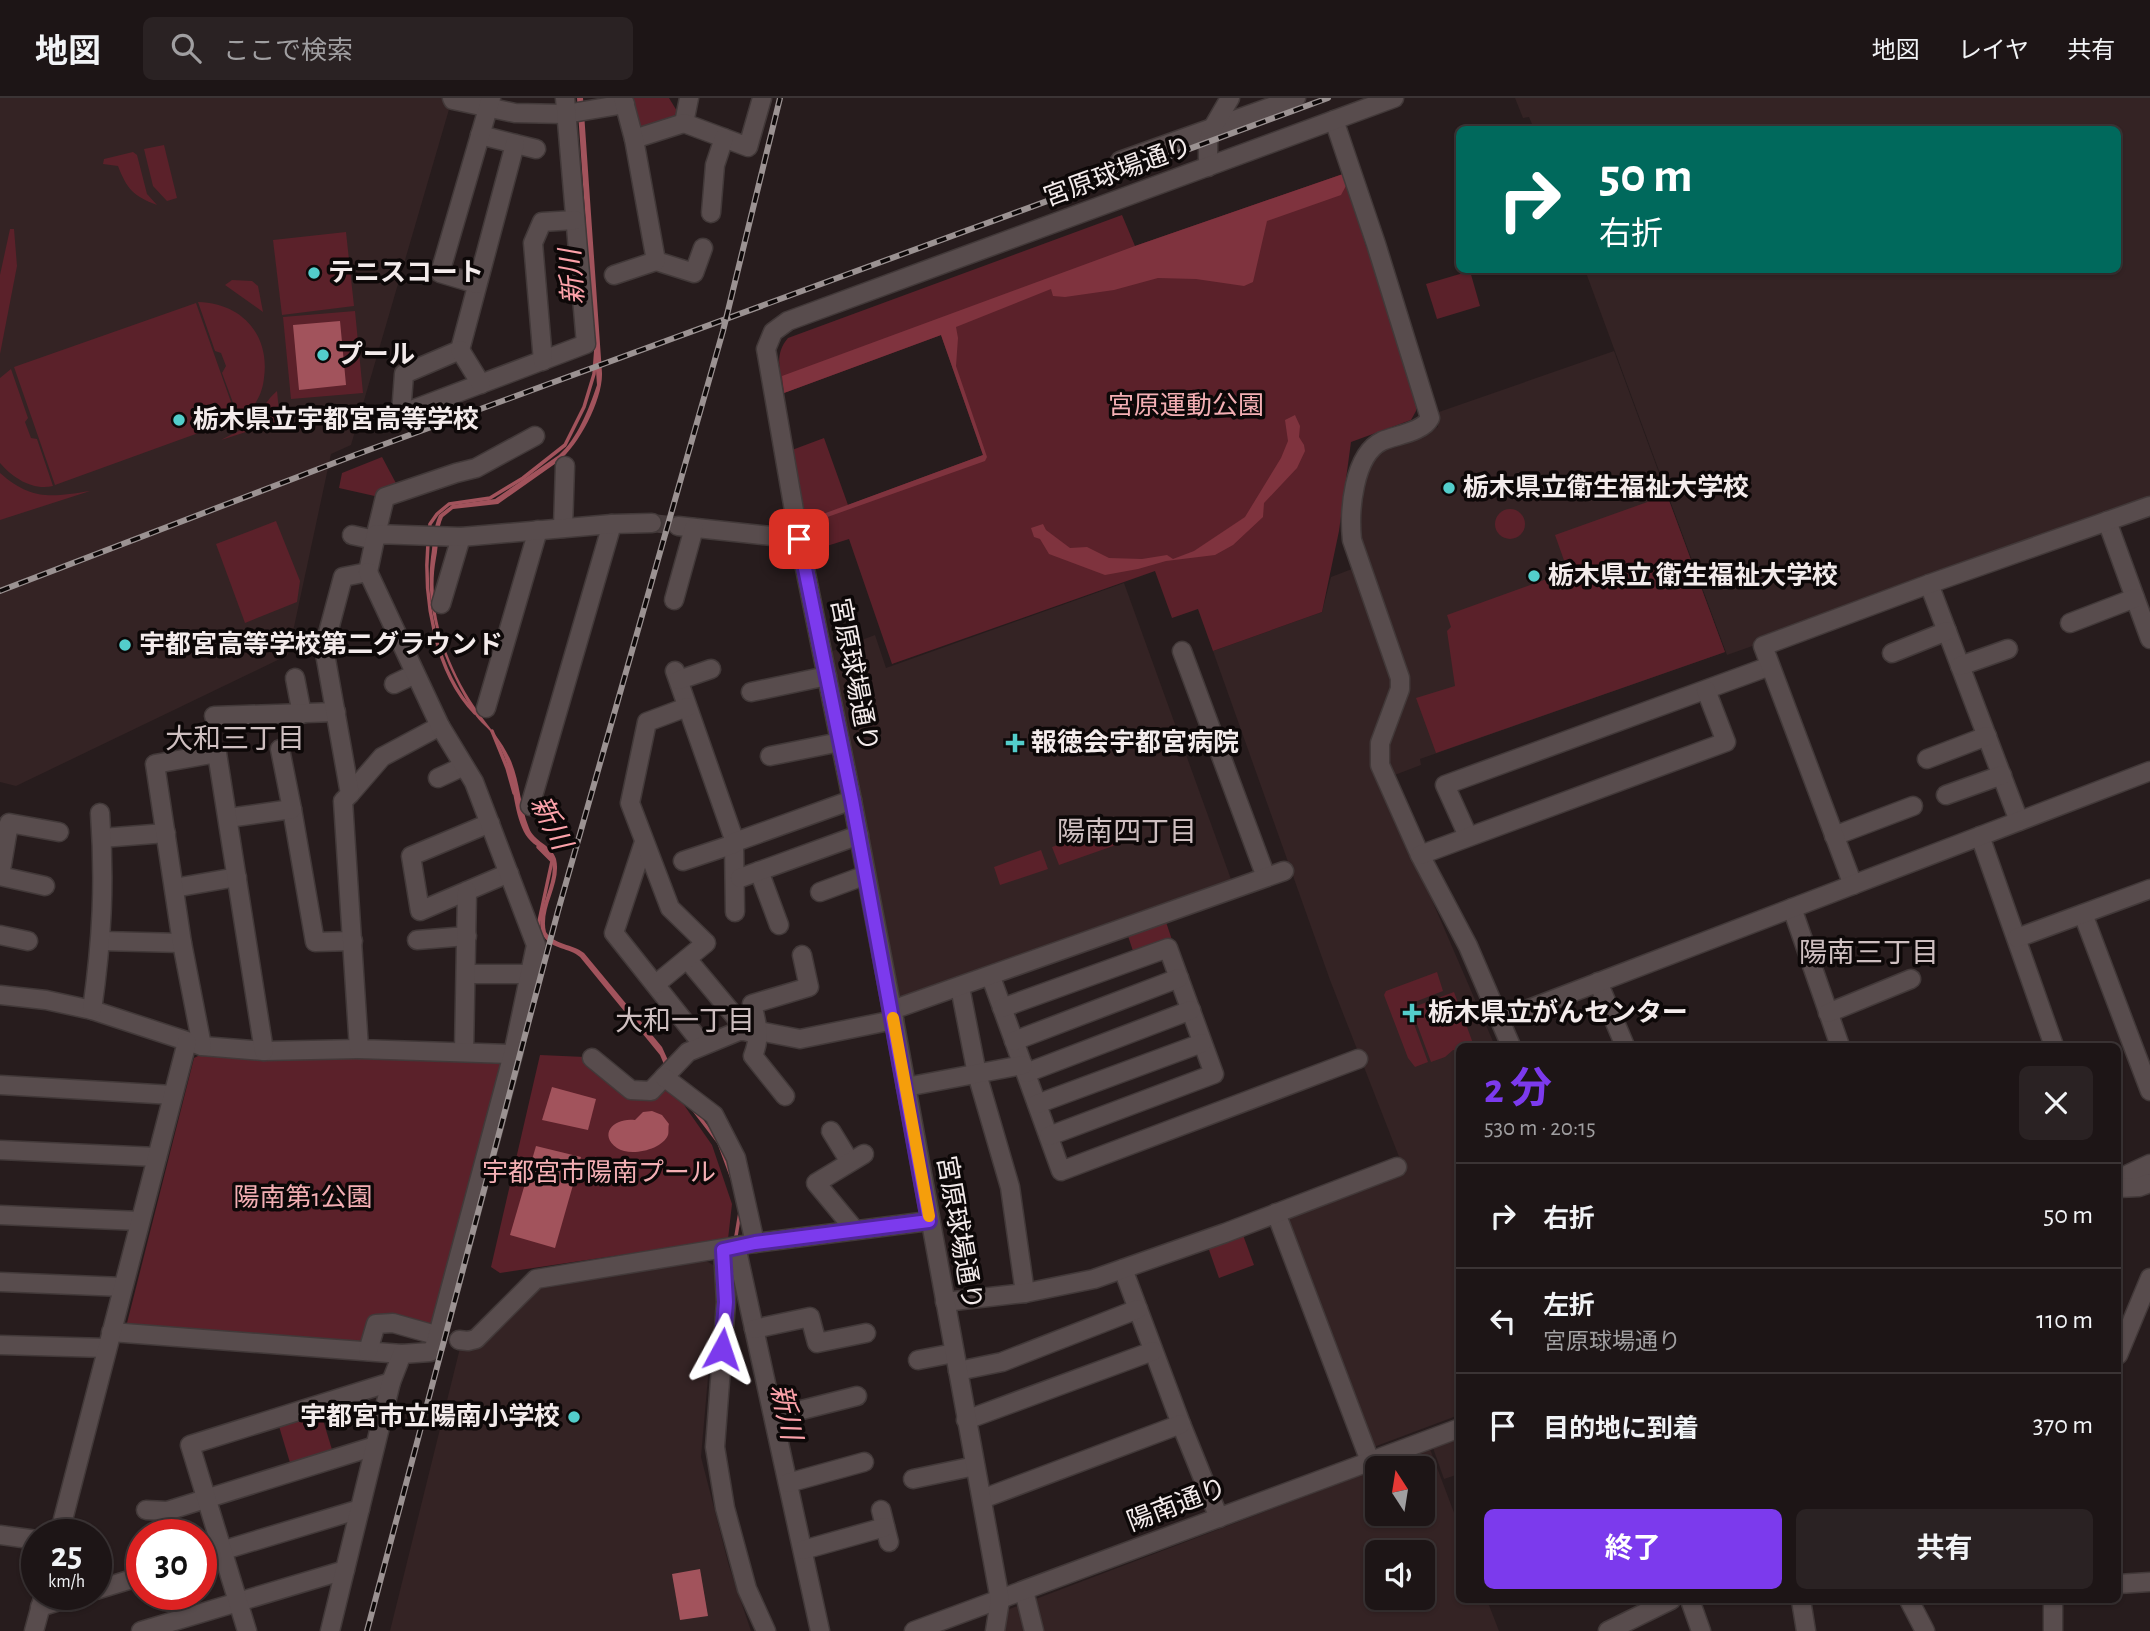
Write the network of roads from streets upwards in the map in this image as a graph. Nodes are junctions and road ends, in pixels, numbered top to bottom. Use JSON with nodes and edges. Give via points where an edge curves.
{"nodes":[{"id":1,"x":453,"y":98,"type":"edge"},
{"id":2,"x":689,"y":98,"type":"edge"},
{"id":3,"x":762,"y":98,"type":"edge"},
{"id":4,"x":1230,"y":98,"type":"edge"},
{"id":5,"x":1296,"y":98,"type":"edge"},
{"id":6,"x":1394,"y":98,"type":"edge"},
{"id":7,"x":624,"y":101,"type":"edge"},
{"id":8,"x":490,"y":103,"type":"edge"},
{"id":9,"x":574,"y":109,"type":"edge"},
{"id":10,"x":1334,"y":120,"type":"junction"},
{"id":11,"x":684,"y":123,"type":"junction"},
{"id":12,"x":1212,"y":129,"type":"junction"},
{"id":13,"x":480,"y":135,"type":"junction"},
{"id":14,"x":634,"y":138,"type":"junction"},
{"id":15,"x":724,"y":138,"type":"junction"},
{"id":16,"x":515,"y":144,"type":"junction"},
{"id":17,"x":536,"y":149,"type":"dead end"},
{"id":18,"x":1120,"y":161,"type":"dead end"},
{"id":19,"x":1208,"y":167,"type":"junction"},
{"id":20,"x":711,"y":214,"type":"dead end"},
{"id":21,"x":575,"y":220,"type":"junction"},
{"id":22,"x":703,"y":248,"type":"dead end"},
{"id":23,"x":656,"y":261,"type":"junction"},
{"id":24,"x":614,"y":275,"type":"dead end"},
{"id":25,"x":477,"y":284,"type":"junction"},
{"id":26,"x":460,"y":350,"type":"junction"},
{"id":27,"x":543,"y":361,"type":"junction"},
{"id":28,"x":481,"y":384,"type":"junction"},
{"id":29,"x":535,"y":436,"type":"dead end"},
{"id":30,"x":565,"y":466,"type":"dead end"},
{"id":31,"x":2150,"y":506,"type":"edge"},
{"id":32,"x":2107,"y":521,"type":"junction"},
{"id":33,"x":652,"y":523,"type":"tunnel mouth"},
{"id":34,"x":612,"y":524,"type":"junction"},
{"id":35,"x":563,"y":528,"type":"junction"},
{"id":36,"x":538,"y":530,"type":"junction"},
{"id":37,"x":352,"y":535,"type":"dead end"},
{"id":38,"x":375,"y":537,"type":"junction"},
{"id":39,"x":461,"y":537,"type":"junction"},
{"id":40,"x":799,"y":539,"type":"junction"},
{"id":41,"x":368,"y":572,"type":"junction"},
{"id":42,"x":1929,"y":584,"type":"junction"},
{"id":43,"x":2135,"y":598,"type":"junction"},
{"id":44,"x":674,"y":600,"type":"dead end"},
{"id":45,"x":442,"y":604,"type":"dead end"},
{"id":46,"x":2070,"y":623,"type":"dead end"},
{"id":47,"x":1947,"y":631,"type":"junction"},
{"id":48,"x":2150,"y":639,"type":"edge"},
{"id":49,"x":2008,"y":649,"type":"dead end"},
{"id":50,"x":1182,"y":651,"type":"dead end"},
{"id":51,"x":1892,"y":653,"type":"dead end"},
{"id":52,"x":1770,"y":666,"type":"junction"},
{"id":53,"x":1960,"y":666,"type":"junction"},
{"id":54,"x":711,"y":669,"type":"dead end"},
{"id":55,"x":415,"y":674,"type":"junction"},
{"id":56,"x":827,"y":676,"type":"junction"},
{"id":57,"x":295,"y":678,"type":"dead end"},
{"id":58,"x":394,"y":684,"type":"dead end"},
{"id":59,"x":1706,"y":690,"type":"junction"},
{"id":60,"x":751,"y":692,"type":"dead end"},
{"id":61,"x":687,"y":707,"type":"junction"},
{"id":62,"x":486,"y":708,"type":"dead end"},
{"id":63,"x":335,"y":712,"type":"junction"},
{"id":64,"x":302,"y":714,"type":"junction"},
{"id":65,"x":214,"y":716,"type":"dead end"},
{"id":66,"x":440,"y":726,"type":"junction"},
{"id":67,"x":1987,"y":736,"type":"junction"},
{"id":68,"x":840,"y":742,"type":"junction"},
{"id":69,"x":281,"y":748,"type":"dead end"},
{"id":70,"x":770,"y":756,"type":"dead end"},
{"id":71,"x":1927,"y":759,"type":"dead end"},
{"id":72,"x":464,"y":766,"type":"junction"},
{"id":73,"x":2150,"y":771,"type":"edge"},
{"id":74,"x":2001,"y":775,"type":"junction"},
{"id":75,"x":438,"y":778,"type":"dead end"},
{"id":76,"x":350,"y":794,"type":"junction"},
{"id":77,"x":1945,"y":795,"type":"dead end"},
{"id":78,"x":852,"y":800,"type":"junction"},
{"id":79,"x":530,"y":806,"type":"dead end"},
{"id":80,"x":1913,"y":806,"type":"dead end"},
{"id":81,"x":292,"y":809,"type":"junction"},
{"id":82,"x":100,"y":813,"type":"dead end"},
{"id":83,"x":228,"y":818,"type":"junction"},
{"id":84,"x":2019,"y":821,"type":"junction"},
{"id":85,"x":490,"y":823,"type":"junction"},
{"id":86,"x":59,"y":832,"type":"dead end"},
{"id":87,"x":166,"y":833,"type":"junction"},
{"id":88,"x":859,"y":835,"type":"junction"},
{"id":89,"x":1468,"y":836,"type":"junction"},
{"id":90,"x":1834,"y":836,"type":"junction"},
{"id":91,"x":1980,"y":836,"type":"junction"},
{"id":92,"x":102,"y":838,"type":"junction"},
{"id":93,"x":644,"y":842,"type":"junction"},
{"id":94,"x":734,"y":843,"type":"junction"},
{"id":95,"x":1420,"y":856,"type":"junction"},
{"id":96,"x":683,"y":861,"type":"dead end"},
{"id":97,"x":1284,"y":871,"type":"dead end"},
{"id":98,"x":759,"y":872,"type":"junction"},
{"id":99,"x":509,"y":873,"type":"junction"},
{"id":100,"x":866,"y":875,"type":"junction"},
{"id":101,"x":237,"y":877,"type":"junction"},
{"id":102,"x":1266,"y":877,"type":"junction"},
{"id":103,"x":740,"y":878,"type":"dead end"},
{"id":104,"x":1,"y":883,"type":"edge"},
{"id":105,"x":1853,"y":885,"type":"junction"},
{"id":106,"x":45,"y":886,"type":"dead end"},
{"id":107,"x":174,"y":888,"type":"junction"},
{"id":108,"x":2150,"y":888,"type":"edge"},
{"id":109,"x":467,"y":891,"type":"junction"},
{"id":110,"x":820,"y":892,"type":"dead end"},
{"id":111,"x":1792,"y":908,"type":"junction"},
{"id":112,"x":735,"y":912,"type":"dead end"},
{"id":113,"x":2083,"y":914,"type":"junction"},
{"id":114,"x":779,"y":925,"type":"dead end"},
{"id":115,"x":0,"y":935,"type":"edge"},
{"id":116,"x":467,"y":936,"type":"junction"},
{"id":117,"x":2017,"y":939,"type":"junction"},
{"id":118,"x":417,"y":940,"type":"dead end"},
{"id":119,"x":28,"y":941,"type":"dead end"},
{"id":120,"x":353,"y":941,"type":"junction"},
{"id":121,"x":102,"y":942,"type":"junction"},
{"id":122,"x":182,"y":943,"type":"junction"},
{"id":123,"x":802,"y":956,"type":"dead end"},
{"id":124,"x":687,"y":959,"type":"junction"},
{"id":125,"x":467,"y":974,"type":"junction"},
{"id":126,"x":531,"y":974,"type":"junction"},
{"id":127,"x":991,"y":977,"type":"junction"},
{"id":128,"x":1179,"y":978,"type":"junction"},
{"id":129,"x":1911,"y":979,"type":"dead end"},
{"id":130,"x":1598,"y":982,"type":"junction"},
{"id":131,"x":656,"y":984,"type":"junction"},
{"id":132,"x":960,"y":987,"type":"junction"},
{"id":133,"x":0,"y":995,"type":"edge"},
{"id":134,"x":1002,"y":1008,"type":"junction"},
{"id":135,"x":92,"y":1010,"type":"junction"},
{"id":136,"x":1191,"y":1010,"type":"junction"},
{"id":137,"x":1828,"y":1013,"type":"junction"},
{"id":138,"x":893,"y":1015,"type":"junction"},
{"id":139,"x":1500,"y":1020,"type":"junction"},
{"id":140,"x":754,"y":1031,"type":"junction"},
{"id":141,"x":1014,"y":1041,"type":"junction"},
{"id":142,"x":1202,"y":1043,"type":"junction"},
{"id":143,"x":1510,"y":1043,"type":"edge"},
{"id":144,"x":1624,"y":1043,"type":"edge"},
{"id":145,"x":1839,"y":1043,"type":"edge"},
{"id":146,"x":2053,"y":1043,"type":"edge"},
{"id":147,"x":194,"y":1044,"type":"junction"},
{"id":148,"x":703,"y":1045,"type":"junction"},
{"id":149,"x":359,"y":1049,"type":"junction"},
{"id":150,"x":264,"y":1051,"type":"junction"},
{"id":151,"x":464,"y":1052,"type":"junction"},
{"id":152,"x":513,"y":1054,"type":"junction"},
{"id":153,"x":592,"y":1058,"type":"dead end"},
{"id":154,"x":1358,"y":1059,"type":"dead end"},
{"id":155,"x":1024,"y":1069,"type":"junction"},
{"id":156,"x":977,"y":1074,"type":"junction"},
{"id":157,"x":664,"y":1077,"type":"junction"},
{"id":158,"x":0,"y":1085,"type":"edge"},
{"id":159,"x":906,"y":1087,"type":"junction"},
{"id":160,"x":2150,"y":1091,"type":"edge"},
{"id":161,"x":173,"y":1095,"type":"junction"},
{"id":162,"x":785,"y":1096,"type":"dead end"},
{"id":163,"x":1037,"y":1104,"type":"junction"},
{"id":164,"x":831,"y":1131,"type":"dead end"},
{"id":165,"x":1049,"y":1136,"type":"junction"},
{"id":166,"x":0,"y":1150,"type":"edge"},
{"id":167,"x":157,"y":1157,"type":"junction"},
{"id":168,"x":2150,"y":1164,"type":"edge"},
{"id":169,"x":1397,"y":1167,"type":"dead end"},
{"id":170,"x":2121,"y":1178,"type":"edge"},
{"id":171,"x":2150,"y":1183,"type":"edge"},
{"id":172,"x":2121,"y":1188,"type":"edge"},
{"id":173,"x":1276,"y":1213,"type":"junction"},
{"id":174,"x":0,"y":1215,"type":"edge"},
{"id":175,"x":140,"y":1221,"type":"junction"},
{"id":176,"x":929,"y":1221,"type":"junction"},
{"id":177,"x":855,"y":1230,"type":"junction"},
{"id":178,"x":755,"y":1243,"type":"junction"},
{"id":179,"x":730,"y":1248,"type":"junction"},
{"id":180,"x":1123,"y":1269,"type":"junction"},
{"id":181,"x":2150,"y":1278,"type":"edge"},
{"id":182,"x":0,"y":1282,"type":"edge"},
{"id":183,"x":122,"y":1287,"type":"junction"},
{"id":184,"x":1025,"y":1293,"type":"junction"},
{"id":185,"x":945,"y":1302,"type":"junction"},
{"id":186,"x":1138,"y":1309,"type":"junction"},
{"id":187,"x":2142,"y":1320,"type":"edge"},
{"id":188,"x":754,"y":1329,"type":"junction"},
{"id":189,"x":866,"y":1333,"type":"dead end"},
{"id":190,"x":432,"y":1334,"type":"dead end"},
{"id":191,"x":108,"y":1340,"type":"junction"},
{"id":192,"x":459,"y":1340,"type":"dead end"},
{"id":193,"x":0,"y":1345,"type":"edge"},
{"id":194,"x":368,"y":1351,"type":"junction"},
{"id":195,"x":1153,"y":1351,"type":"junction"},
{"id":196,"x":2121,"y":1351,"type":"edge"},
{"id":197,"x":954,"y":1353,"type":"junction"},
{"id":198,"x":402,"y":1354,"type":"junction"},
{"id":199,"x":918,"y":1360,"type":"dead end"},
{"id":200,"x":958,"y":1371,"type":"junction"},
{"id":201,"x":391,"y":1382,"type":"junction"},
{"id":202,"x":857,"y":1396,"type":"dead end"},
{"id":203,"x":774,"y":1416,"type":"junction"},
{"id":204,"x":966,"y":1420,"type":"junction"},
{"id":205,"x":1181,"y":1424,"type":"junction"},
{"id":206,"x":1456,"y":1431,"type":"edge"},
{"id":207,"x":375,"y":1446,"type":"junction"},
{"id":208,"x":1368,"y":1456,"type":"edge"},
{"id":209,"x":1384,"y":1456,"type":"edge"},
{"id":210,"x":864,"y":1462,"type":"dead end"},
{"id":211,"x":1365,"y":1463,"type":"edge"},
{"id":212,"x":975,"y":1466,"type":"junction"},
{"id":213,"x":914,"y":1479,"type":"dead end"},
{"id":214,"x":788,"y":1483,"type":"junction"},
{"id":215,"x":206,"y":1499,"type":"junction"},
{"id":216,"x":982,"y":1499,"type":"junction"},
{"id":217,"x":360,"y":1509,"type":"junction"},
{"id":218,"x":146,"y":1510,"type":"dead end"},
{"id":219,"x":1219,"y":1518,"type":"junction"},
{"id":220,"x":63,"y":1519,"type":"edge"},
{"id":221,"x":885,"y":1526,"type":"dead end"},
{"id":222,"x":0,"y":1535,"type":"edge"},
{"id":223,"x":21,"y":1538,"type":"edge"},
{"id":224,"x":803,"y":1550,"type":"junction"},
{"id":225,"x":222,"y":1551,"type":"junction"},
{"id":226,"x":217,"y":1552,"type":"edge"},
{"id":227,"x":345,"y":1570,"type":"junction"},
{"id":228,"x":2150,"y":1582,"type":"edge"},
{"id":229,"x":2121,"y":1584,"type":"edge"},
{"id":230,"x":1024,"y":1591,"type":"junction"},
{"id":231,"x":1000,"y":1600,"type":"junction"},
{"id":232,"x":239,"y":1602,"type":"junction"},
{"id":233,"x":1665,"y":1603,"type":"edge"},
{"id":234,"x":1691,"y":1603,"type":"edge"},
{"id":235,"x":1801,"y":1603,"type":"edge"},
{"id":236,"x":1911,"y":1603,"type":"edge"},
{"id":237,"x":2053,"y":1603,"type":"edge"},
{"id":238,"x":40,"y":1610,"type":"edge"},
{"id":239,"x":34,"y":1631,"type":"edge"},
{"id":240,"x":141,"y":1631,"type":"edge"},
{"id":241,"x":247,"y":1631,"type":"edge"},
{"id":242,"x":330,"y":1631,"type":"edge"},
{"id":243,"x":766,"y":1631,"type":"edge"},
{"id":244,"x":820,"y":1631,"type":"edge"},
{"id":245,"x":914,"y":1631,"type":"edge"},
{"id":246,"x":995,"y":1631,"type":"edge"},
{"id":247,"x":1034,"y":1631,"type":"edge"},
{"id":248,"x":1608,"y":1631,"type":"edge"},
{"id":249,"x":1700,"y":1631,"type":"edge"},
{"id":250,"x":1806,"y":1631,"type":"edge"},
{"id":251,"x":1925,"y":1631,"type":"edge"},
{"id":252,"x":2053,"y":1631,"type":"edge"}],
"edges":[{"from":1,"to":8,"type":"street"},
{"from":2,"to":11,"type":"street"},
{"from":3,"to":15,"type":"street","via":[[748,147]]},
{"from":4,"to":12,"type":"street"},
{"from":5,"to":12,"type":"street"},
{"from":6,"to":10,"type":"street","name":"宮原球場通り"},
{"from":7,"to":9,"type":"street"},
{"from":7,"to":14,"type":"street"},
{"from":8,"to":9,"type":"street","via":[[515,113]]},
{"from":8,"to":13,"type":"street"},
{"from":9,"to":21,"type":"street"},
{"from":10,"to":19,"type":"street","name":"宮原球場通り"},
{"from":10,"to":95,"type":"street","via":[[1430,418],[1422,426],[1382,441],[1367,454],[1358,471],[1351,526],[1400,678],[1379,760]]},
{"from":11,"to":14,"type":"street"},
{"from":11,"to":15,"type":"street"},
{"from":12,"to":18,"type":"street"},
{"from":12,"to":19,"type":"street"},
{"from":13,"to":16,"type":"street"},
{"from":13,"to":25,"type":"street","via":[[440,273]]},
{"from":14,"to":23,"type":"street"},
{"from":15,"to":20,"type":"street","via":[[715,165]]},
{"from":16,"to":17,"type":"street"},
{"from":16,"to":25,"type":"street"},
{"from":19,"to":40,"type":"street","name":"宮原球場通り","via":[[788,321],[773,332],[766,349]]},
{"from":21,"to":27,"type":"street","via":[[586,344]]},
{"from":21,"to":27,"type":"street","via":[[542,222],[533,243]]},
{"from":22,"to":23,"type":"street","via":[[694,273]]},
{"from":23,"to":24,"type":"street"},
{"from":25,"to":26,"type":"street"},
{"from":26,"to":28,"type":"street"},
{"from":26,"to":28,"type":"street","via":[[404,374],[401,414]]},
{"from":27,"to":28,"type":"street"},
{"from":29,"to":38,"type":"street","via":[[477,468],[385,497]]},
{"from":30,"to":35,"type":"street"},
{"from":31,"to":32,"type":"street"},
{"from":32,"to":42,"type":"street"},
{"from":32,"to":43,"type":"street"},
{"from":33,"to":34,"type":"street"},
{"from":34,"to":35,"type":"street"},
{"from":34,"to":79,"type":"street"},
{"from":35,"to":36,"type":"street"},
{"from":36,"to":39,"type":"street"},
{"from":36,"to":62,"type":"street"},
{"from":37,"to":38,"type":"street"},
{"from":38,"to":39,"type":"street"},
{"from":38,"to":41,"type":"street"},
{"from":39,"to":45,"type":"street"},
{"from":40,"to":44,"type":"street","via":[[686,527]]},
{"from":40,"to":56,"type":"street","name":"宮原球場通り"},
{"from":41,"to":55,"type":"street"},
{"from":41,"to":63,"type":"street","via":[[343,577],[324,648]]},
{"from":42,"to":47,"type":"street"},
{"from":42,"to":52,"type":"street","via":[[1763,646]]},
{"from":43,"to":46,"type":"street"},
{"from":43,"to":48,"type":"street"},
{"from":47,"to":51,"type":"street"},
{"from":47,"to":53,"type":"street"},
{"from":49,"to":53,"type":"street"},
{"from":50,"to":102,"type":"street"},
{"from":52,"to":59,"type":"street"},
{"from":52,"to":90,"type":"street"},
{"from":53,"to":67,"type":"street"},
{"from":54,"to":61,"type":"street","via":[[677,676]]},
{"from":55,"to":58,"type":"street"},
{"from":55,"to":66,"type":"street"},
{"from":56,"to":60,"type":"street"},
{"from":56,"to":68,"type":"street","name":"宮原球場通り"},
{"from":57,"to":64,"type":"street"},
{"from":59,"to":89,"type":"street","via":[[1726,743]]},
{"from":59,"to":89,"type":"street","via":[[1445,785]]},
{"from":61,"to":93,"type":"street","via":[[647,722],[630,803]]},
{"from":61,"to":94,"type":"street"},
{"from":63,"to":64,"type":"street"},
{"from":63,"to":76,"type":"street"},
{"from":64,"to":65,"type":"street"},
{"from":66,"to":72,"type":"street"},
{"from":66,"to":76,"type":"street","via":[[382,757]]},
{"from":67,"to":71,"type":"street"},
{"from":67,"to":74,"type":"street"},
{"from":68,"to":70,"type":"street"},
{"from":68,"to":78,"type":"street","name":"宮原球場通り"},
{"from":69,"to":81,"type":"street"},
{"from":72,"to":75,"type":"street"},
{"from":72,"to":85,"type":"street"},
{"from":73,"to":84,"type":"street"},
{"from":74,"to":77,"type":"street"},
{"from":74,"to":84,"type":"street"},
{"from":76,"to":120,"type":"street","via":[[343,801]]},
{"from":78,"to":88,"type":"street","name":"宮原球場通り"},
{"from":78,"to":94,"type":"street"},
{"from":80,"to":90,"type":"street"},
{"from":81,"to":83,"type":"street"},
{"from":81,"to":120,"type":"street","via":[[314,942]]},
{"from":82,"to":92,"type":"street"},
{"from":83,"to":87,"type":"street","via":[[217,753],[155,764]]},
{"from":83,"to":101,"type":"street"},
{"from":84,"to":91,"type":"street"},
{"from":85,"to":99,"type":"street"},
{"from":85,"to":109,"type":"street","via":[[411,856],[420,911]]},
{"from":86,"to":104,"type":"street","via":[[9,823]]},
{"from":87,"to":92,"type":"street"},
{"from":87,"to":107,"type":"street"},
{"from":88,"to":98,"type":"street"},
{"from":88,"to":100,"type":"street","name":"宮原球場通り"},
{"from":89,"to":95,"type":"street"},
{"from":90,"to":105,"type":"street"},
{"from":91,"to":105,"type":"street"},
{"from":91,"to":117,"type":"street"},
{"from":92,"to":121,"type":"street"},
{"from":93,"to":124,"type":"street","via":[[670,908],[706,943]]},
{"from":93,"to":131,"type":"street","via":[[614,933]]},
{"from":94,"to":96,"type":"street"},
{"from":94,"to":112,"type":"street"},
{"from":95,"to":139,"type":"street","via":[[1468,946]]},
{"from":97,"to":102,"type":"street"},
{"from":98,"to":103,"type":"street"},
{"from":98,"to":114,"type":"street"},
{"from":99,"to":109,"type":"street"},
{"from":99,"to":126,"type":"street","via":[[536,945]]},
{"from":100,"to":110,"type":"street"},
{"from":100,"to":138,"type":"street","name":"宮原球場通り"},
{"from":101,"to":107,"type":"street"},
{"from":101,"to":150,"type":"street"},
{"from":102,"to":127,"type":"street"},
{"from":104,"to":106,"type":"street"},
{"from":105,"to":111,"type":"street"},
{"from":107,"to":122,"type":"street"},
{"from":108,"to":113,"type":"street"},
{"from":109,"to":116,"type":"street"},
{"from":111,"to":130,"type":"street"},
{"from":111,"to":137,"type":"street"},
{"from":113,"to":117,"type":"street"},
{"from":113,"to":160,"type":"street"},
{"from":115,"to":119,"type":"street"},
{"from":116,"to":118,"type":"street"},
{"from":116,"to":125,"type":"street"},
{"from":117,"to":146,"type":"street"},
{"from":120,"to":149,"type":"street"},
{"from":121,"to":122,"type":"street"},
{"from":121,"to":135,"type":"street"},
{"from":122,"to":147,"type":"street"},
{"from":123,"to":140,"type":"street","via":[[808,987],[752,1004]]},
{"from":124,"to":131,"type":"street"},
{"from":124,"to":140,"type":"street"},
{"from":125,"to":126,"type":"street"},
{"from":125,"to":151,"type":"street"},
{"from":126,"to":152,"type":"street"},
{"from":127,"to":132,"type":"street"},
{"from":127,"to":134,"type":"street"},
{"from":128,"to":134,"type":"street","via":[[1168,947]]},
{"from":128,"to":136,"type":"street"},
{"from":128,"to":141,"type":"street"},
{"from":129,"to":137,"type":"street"},
{"from":130,"to":139,"type":"street"},
{"from":130,"to":144,"type":"street"},
{"from":131,"to":148,"type":"street"},
{"from":132,"to":138,"type":"street"},
{"from":132,"to":156,"type":"street"},
{"from":133,"to":135,"type":"street"},
{"from":134,"to":141,"type":"street"},
{"from":135,"to":147,"type":"street"},
{"from":136,"to":142,"type":"street"},
{"from":136,"to":155,"type":"street"},
{"from":137,"to":145,"type":"street"},
{"from":138,"to":140,"type":"street","via":[[800,1040]]},
{"from":138,"to":159,"type":"street","name":"宮原球場通り"},
{"from":139,"to":143,"type":"street"},
{"from":140,"to":148,"type":"street","via":[[724,1035]]},
{"from":140,"to":162,"type":"street","via":[[758,1044],[753,1056]]},
{"from":141,"to":155,"type":"street"},
{"from":142,"to":163,"type":"street"},
{"from":142,"to":165,"type":"street","via":[[1214,1074]]},
{"from":147,"to":150,"type":"street"},
{"from":147,"to":161,"type":"street"},
{"from":148,"to":157,"type":"street","via":[[688,1052]]},
{"from":149,"to":150,"type":"street"},
{"from":149,"to":151,"type":"street"},
{"from":151,"to":152,"type":"street"},
{"from":152,"to":198,"type":"street","via":[[435,1346],[430,1352]]},
{"from":153,"to":157,"type":"street","via":[[631,1090],[651,1091]]},
{"from":154,"to":165,"type":"street","via":[[1061,1171]]},
{"from":155,"to":156,"type":"street"},
{"from":155,"to":163,"type":"street"},
{"from":156,"to":159,"type":"street"},
{"from":156,"to":184,"type":"street","via":[[1010,1188]]},
{"from":157,"to":178,"type":"street","via":[[713,1115],[736,1158]]},
{"from":158,"to":161,"type":"street"},
{"from":159,"to":176,"type":"street","name":"宮原球場通り"},
{"from":161,"to":167,"type":"street"},
{"from":163,"to":165,"type":"street"},
{"from":164,"to":177,"type":"street","via":[[857,1158],[816,1183]]},
{"from":166,"to":167,"type":"street"},
{"from":167,"to":175,"type":"street"},
{"from":168,"to":170,"type":"street"},
{"from":169,"to":173,"type":"street"},
{"from":171,"to":172,"type":"street"},
{"from":173,"to":180,"type":"street"},
{"from":173,"to":208,"type":"street"},
{"from":174,"to":175,"type":"street"},
{"from":175,"to":183,"type":"street"},
{"from":176,"to":177,"type":"street"},
{"from":176,"to":185,"type":"street","name":"宮原球場通り"},
{"from":177,"to":178,"type":"street"},
{"from":178,"to":179,"type":"street"},
{"from":179,"to":188,"type":"street"},
{"from":179,"to":192,"type":"street","via":[[536,1279],[476,1339]]},
{"from":179,"to":243,"type":"street","via":[[715,1447],[725,1508],[747,1589]]},
{"from":180,"to":184,"type":"street"},
{"from":180,"to":186,"type":"street"},
{"from":181,"to":187,"type":"street"},
{"from":182,"to":183,"type":"street"},
{"from":183,"to":191,"type":"street"},
{"from":184,"to":185,"type":"street"},
{"from":185,"to":197,"type":"street","name":"宮原球場通り"},
{"from":186,"to":195,"type":"street"},
{"from":186,"to":200,"type":"street","via":[[1002,1362]]},
{"from":187,"to":196,"type":"street"},
{"from":188,"to":189,"type":"street","via":[[810,1317],[817,1343]]},
{"from":188,"to":203,"type":"street"},
{"from":190,"to":194,"type":"street","via":[[393,1323],[376,1324]]},
{"from":191,"to":193,"type":"street"},
{"from":191,"to":194,"type":"street"},
{"from":191,"to":220,"type":"street"},
{"from":194,"to":198,"type":"street"},
{"from":195,"to":204,"type":"street"},
{"from":195,"to":205,"type":"street"},
{"from":197,"to":199,"type":"street"},
{"from":197,"to":200,"type":"street","name":"宮原球場通り"},
{"from":198,"to":201,"type":"street"},
{"from":200,"to":204,"type":"street","name":"宮原球場通り"},
{"from":201,"to":207,"type":"street"},
{"from":201,"to":215,"type":"street","via":[[190,1445]]},
{"from":202,"to":203,"type":"street"},
{"from":203,"to":214,"type":"street"},
{"from":204,"to":212,"type":"street","name":"宮原球場通り"},
{"from":205,"to":216,"type":"street"},
{"from":205,"to":219,"type":"street"},
{"from":206,"to":209,"type":"street","name":"陽南通り"},
{"from":207,"to":215,"type":"street"},
{"from":207,"to":217,"type":"street"},
{"from":210,"to":214,"type":"street"},
{"from":211,"to":219,"type":"street","name":"陽南通り"},
{"from":212,"to":213,"type":"street"},
{"from":212,"to":216,"type":"street","name":"宮原球場通り"},
{"from":214,"to":224,"type":"street"},
{"from":215,"to":218,"type":"street","via":[[167,1511]]},
{"from":215,"to":225,"type":"street"},
{"from":216,"to":231,"type":"street","name":"宮原球場通り"},
{"from":217,"to":225,"type":"street"},
{"from":217,"to":227,"type":"street"},
{"from":219,"to":230,"type":"street","name":"陽南通り"},
{"from":221,"to":224,"type":"street"},
{"from":222,"to":223,"type":"street"},
{"from":224,"to":244,"type":"street"},
{"from":225,"to":226,"type":"street"},
{"from":225,"to":232,"type":"street"},
{"from":227,"to":232,"type":"street"},
{"from":227,"to":242,"type":"street"},
{"from":228,"to":229,"type":"street"},
{"from":230,"to":231,"type":"street","name":"陽南通り"},
{"from":230,"to":247,"type":"street"},
{"from":231,"to":245,"type":"street","name":"陽南通り"},
{"from":231,"to":246,"type":"street","name":"宮原球場通り"},
{"from":232,"to":240,"type":"street"},
{"from":232,"to":241,"type":"street"},
{"from":233,"to":248,"type":"street"},
{"from":234,"to":249,"type":"street"},
{"from":235,"to":250,"type":"street"},
{"from":236,"to":251,"type":"street"},
{"from":237,"to":252,"type":"street"},
{"from":238,"to":239,"type":"street"}]}
